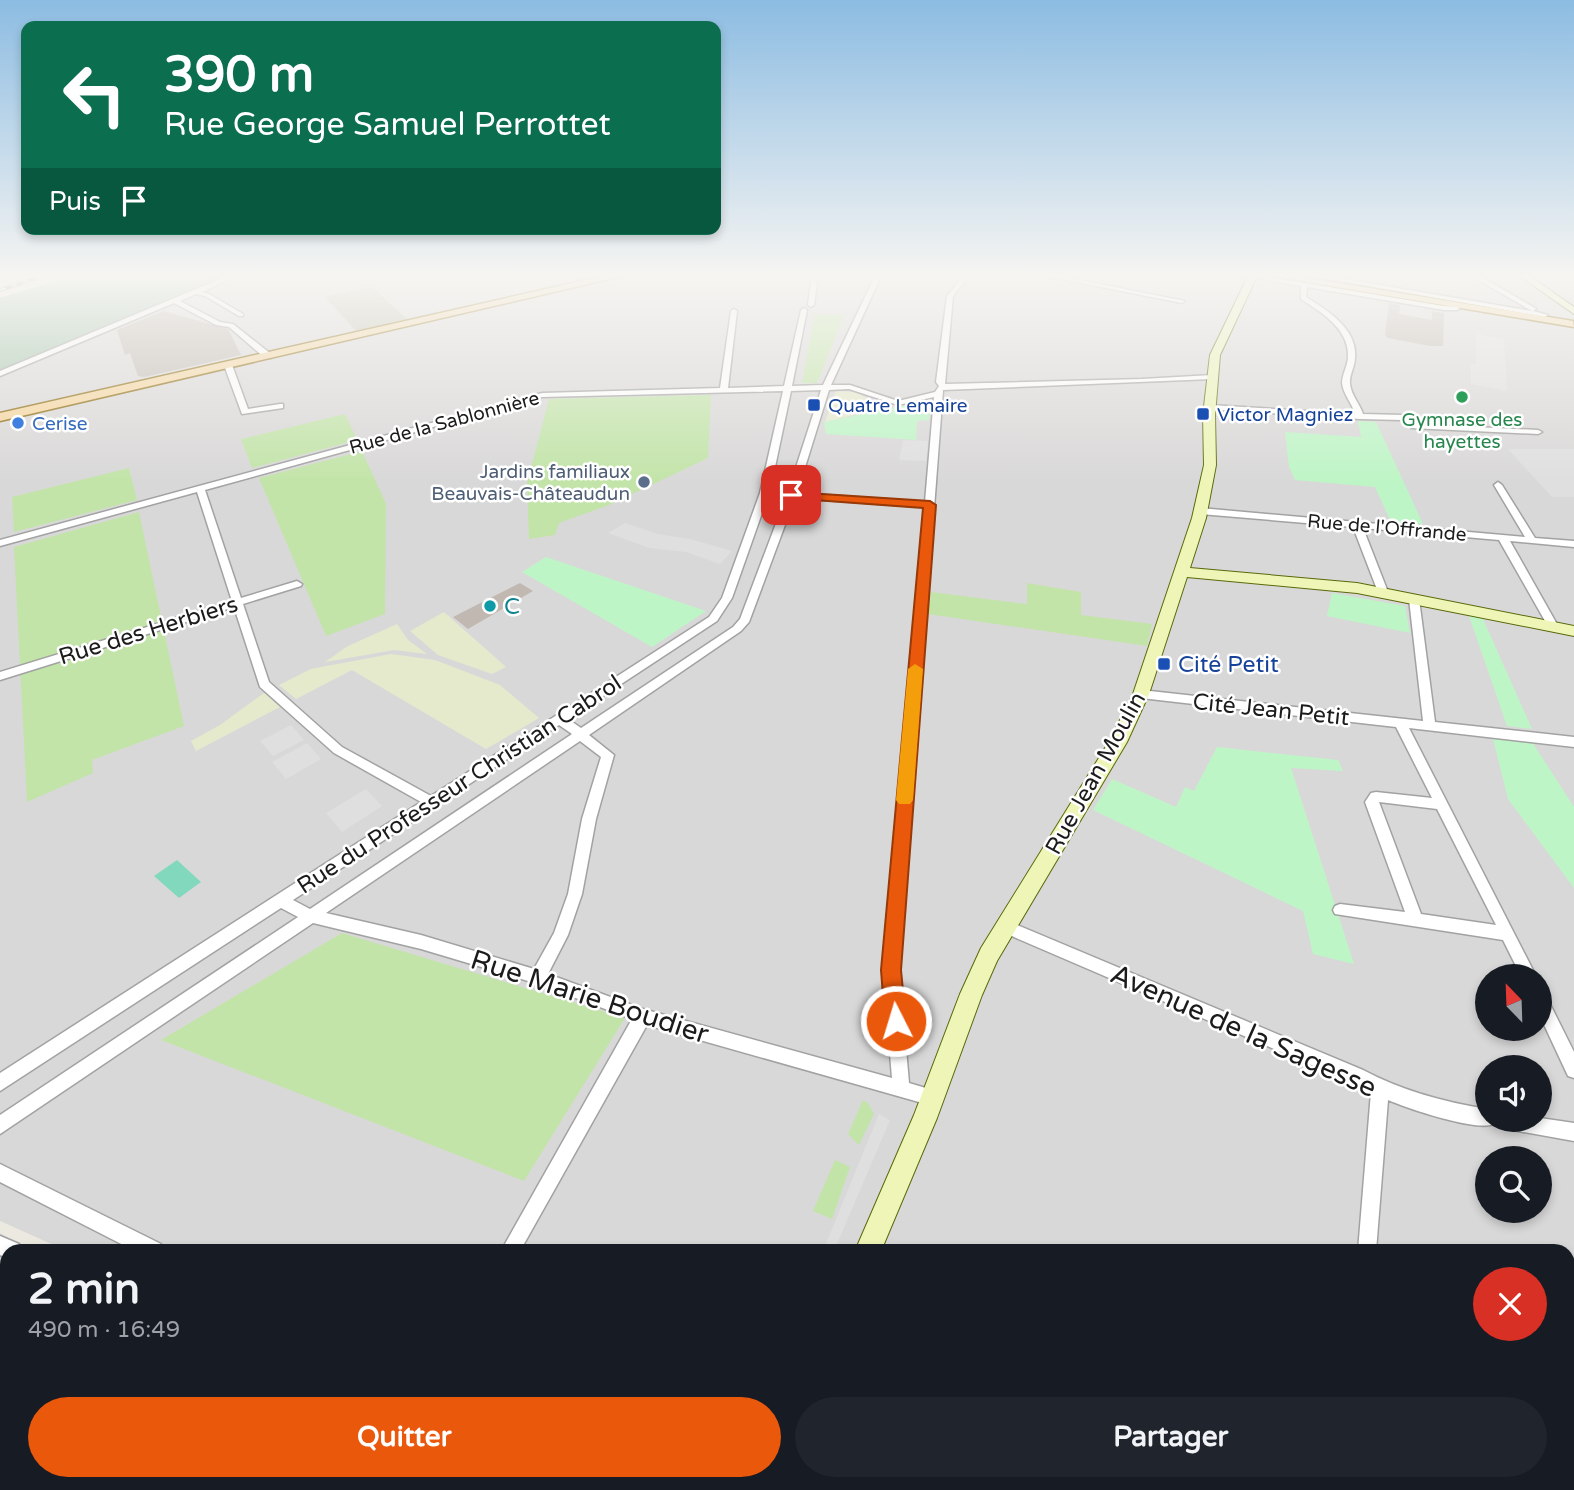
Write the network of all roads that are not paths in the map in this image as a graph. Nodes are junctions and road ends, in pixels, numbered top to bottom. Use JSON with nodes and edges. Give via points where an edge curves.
{"nodes":[{"id":1,"x":73,"y":344,"type":"edge"},
{"id":2,"x":253,"y":344,"type":"edge"},
{"id":3,"x":322,"y":344,"type":"edge"},
{"id":4,"x":730,"y":344,"type":"edge"},
{"id":5,"x":798,"y":344,"type":"edge"},
{"id":6,"x":847,"y":344,"type":"edge"},
{"id":7,"x":944,"y":344,"type":"edge"},
{"id":8,"x":1221,"y":344,"type":"edge"},
{"id":9,"x":1350,"y":344,"type":"edge"},
{"id":10,"x":268,"y":356,"type":"junction"},
{"id":11,"x":228,"y":365,"type":"junction"},
{"id":12,"x":0,"y":374,"type":"edge"},
{"id":13,"x":1212,"y":377,"type":"junction"},
{"id":14,"x":787,"y":388,"type":"junction"},
{"id":15,"x":826,"y":388,"type":"junction"},
{"id":16,"x":724,"y":389,"type":"junction"},
{"id":17,"x":940,"y":390,"type":"junction"},
{"id":18,"x":280,"y":406,"type":"dead end"},
{"id":19,"x":1210,"y":407,"type":"junction"},
{"id":20,"x":249,"y":413,"type":"junction"},
{"id":21,"x":0,"y":417,"type":"edge"},
{"id":22,"x":1360,"y":417,"type":"junction"},
{"id":23,"x":1403,"y":417,"type":"joint"},
{"id":24,"x":241,"y":424,"type":"dead end"},
{"id":25,"x":1538,"y":432,"type":"dead end"},
{"id":26,"x":1498,"y":485,"type":"dead end"},
{"id":27,"x":200,"y":488,"type":"junction"},
{"id":28,"x":765,"y":493,"type":"junction"},
{"id":29,"x":791,"y":495,"type":"junction"},
{"id":30,"x":930,"y":505,"type":"junction"},
{"id":31,"x":1200,"y":510,"type":"junction"},
{"id":32,"x":1357,"y":525,"type":"junction"},
{"id":33,"x":1503,"y":538,"type":"junction"},
{"id":34,"x":1532,"y":540,"type":"junction"},
{"id":35,"x":0,"y":543,"type":"edge"},
{"id":36,"x":1574,"y":544,"type":"edge"},
{"id":37,"x":1181,"y":572,"type":"junction"},
{"id":38,"x":297,"y":584,"type":"dead end"},
{"id":39,"x":1383,"y":592,"type":"junction"},
{"id":40,"x":1414,"y":599,"type":"junction"},
{"id":41,"x":237,"y":602,"type":"junction"},
{"id":42,"x":1553,"y":626,"type":"junction"},
{"id":43,"x":1574,"y":631,"type":"edge"},
{"id":44,"x":0,"y":676,"type":"edge"},
{"id":45,"x":1141,"y":694,"type":"junction"},
{"id":46,"x":560,"y":719,"type":"junction"},
{"id":47,"x":1400,"y":722,"type":"junction"},
{"id":48,"x":1429,"y":724,"type":"junction"},
{"id":49,"x":581,"y":734,"type":"junction"},
{"id":50,"x":1574,"y":742,"type":"edge"},
{"id":51,"x":430,"y":802,"type":"junction"},
{"id":52,"x":1442,"y":804,"type":"junction"},
{"id":53,"x":280,"y":901,"type":"junction"},
{"id":54,"x":1340,"y":910,"type":"dead end"},
{"id":55,"x":311,"y":916,"type":"junction"},
{"id":56,"x":1415,"y":918,"type":"junction"},
{"id":57,"x":1005,"y":926,"type":"junction"},
{"id":58,"x":1508,"y":934,"type":"junction"},
{"id":59,"x":1523,"y":964,"type":"edge"},
{"id":60,"x":538,"y":977,"type":"junction"},
{"id":61,"x":643,"y":1016,"type":"junction"},
{"id":62,"x":1552,"y":1024,"type":"edge"},
{"id":63,"x":1574,"y":1070,"type":"edge"},
{"id":64,"x":0,"y":1083,"type":"edge"},
{"id":65,"x":901,"y":1088,"type":"junction"},
{"id":66,"x":1380,"y":1090,"type":"junction"},
{"id":67,"x":933,"y":1098,"type":"junction"},
{"id":68,"x":1475,"y":1116,"type":"edge"},
{"id":69,"x":0,"y":1125,"type":"edge"},
{"id":70,"x":1552,"y":1128,"type":"edge"},
{"id":71,"x":1574,"y":1132,"type":"edge"},
{"id":72,"x":0,"y":1173,"type":"edge"},
{"id":73,"x":140,"y":1244,"type":"edge"},
{"id":74,"x":514,"y":1244,"type":"edge"},
{"id":75,"x":871,"y":1244,"type":"edge"},
{"id":76,"x":1368,"y":1244,"type":"edge"}],
"edges":[{"from":1,"to":12,"type":"street"},
{"from":2,"to":10,"type":"street"},
{"from":3,"to":10,"type":"main road"},
{"from":4,"to":16,"type":"street"},
{"from":5,"to":14,"type":"street","name":"Rue du Professeur Christian Cabrol"},
{"from":6,"to":15,"type":"street"},
{"from":7,"to":17,"type":"street"},
{"from":8,"to":13,"type":"main road","name":"Rue Jean Moulin"},
{"from":9,"to":22,"type":"street","via":[[1352,354],[1345,383]]},
{"from":10,"to":11,"type":"main road"},
{"from":11,"to":20,"type":"street"},
{"from":11,"to":21,"type":"main road"},
{"from":13,"to":17,"type":"street","name":"Rue de la Sablonnière"},
{"from":13,"to":19,"type":"main road","name":"Rue Jean Moulin"},
{"from":14,"to":15,"type":"street","name":"Rue de la Sablonnière"},
{"from":14,"to":16,"type":"street","name":"Rue de la Sablonnière"},
{"from":14,"to":28,"type":"street","name":"Rue du Professeur Christian Cabrol"},
{"from":15,"to":17,"type":"street","name":"Rue de la Sablonnière","via":[[859,388],[898,403]]},
{"from":15,"to":29,"type":"street"},
{"from":16,"to":27,"type":"street","name":"Rue de la Sablonnière","via":[[542,395]]},
{"from":17,"to":30,"type":"street"},
{"from":18,"to":20,"type":"street"},
{"from":19,"to":22,"type":"street"},
{"from":19,"to":31,"type":"main road","name":"Rue Jean Moulin","via":[[1210,466]]},
{"from":20,"to":24,"type":"street"},
{"from":22,"to":23,"type":"street"},
{"from":23,"to":25,"type":"street","via":[[1411,426]]},
{"from":26,"to":34,"type":"street"},
{"from":27,"to":35,"type":"street","name":"Rue de la Sablonnière"},
{"from":27,"to":41,"type":"street"},
{"from":28,"to":29,"type":"street"},
{"from":28,"to":46,"type":"street","name":"Rue du Professeur Christian Cabrol","via":[[713,619]]},
{"from":29,"to":30,"type":"street"},
{"from":29,"to":49,"type":"street","via":[[745,620]]},
{"from":30,"to":65,"type":"street","via":[[891,970]]},
{"from":31,"to":32,"type":"street","name":"Rue de l'Offrande"},
{"from":31,"to":37,"type":"main road","name":"Rue Jean Moulin"},
{"from":32,"to":33,"type":"street","name":"Rue de l'Offrande"},
{"from":32,"to":39,"type":"street"},
{"from":33,"to":34,"type":"street","name":"Rue de l'Offrande"},
{"from":33,"to":42,"type":"street"},
{"from":34,"to":36,"type":"street","name":"Rue de l'Offrande"},
{"from":37,"to":39,"type":"main road"},
{"from":37,"to":45,"type":"main road","name":"Rue Jean Moulin"},
{"from":38,"to":41,"type":"street","name":"Rue des Herbiers"},
{"from":39,"to":40,"type":"main road"},
{"from":40,"to":42,"type":"main road"},
{"from":40,"to":48,"type":"street"},
{"from":41,"to":44,"type":"street","name":"Rue des Herbiers"},
{"from":41,"to":51,"type":"street","via":[[264,684],[338,750]]},
{"from":42,"to":43,"type":"main road"},
{"from":45,"to":47,"type":"street","name":"Cité Jean Petit"},
{"from":45,"to":57,"type":"main road","name":"Rue Jean Moulin","via":[[1118,742]]},
{"from":46,"to":49,"type":"street"},
{"from":46,"to":51,"type":"street","name":"Rue du Professeur Christian Cabrol"},
{"from":47,"to":48,"type":"street","name":"Cité Jean Petit"},
{"from":47,"to":52,"type":"street"},
{"from":48,"to":50,"type":"street","name":"Cité Jean Petit"},
{"from":49,"to":55,"type":"street"},
{"from":49,"to":60,"type":"street","via":[[608,755],[589,819],[575,894]]},
{"from":51,"to":53,"type":"street","name":"Rue du Professeur Christian Cabrol"},
{"from":52,"to":56,"type":"street","via":[[1376,797],[1371,802]]},
{"from":52,"to":58,"type":"street"},
{"from":53,"to":55,"type":"street","name":"Rue Marie Boudier"},
{"from":53,"to":64,"type":"street","name":"Rue du Professeur Christian Cabrol"},
{"from":54,"to":56,"type":"street"},
{"from":55,"to":60,"type":"street","name":"Rue Marie Boudier"},
{"from":55,"to":69,"type":"street"},
{"from":56,"to":58,"type":"street"},
{"from":57,"to":66,"type":"street","name":"Avenue de la Sagesse","via":[[1357,1076]]},
{"from":57,"to":67,"type":"main road","name":"Rue Jean Moulin","via":[[971,994]]},
{"from":58,"to":59,"type":"street"},
{"from":60,"to":61,"type":"street","name":"Rue Marie Boudier"},
{"from":61,"to":65,"type":"street","name":"Rue Marie Boudier"},
{"from":61,"to":74,"type":"street"},
{"from":62,"to":63,"type":"street"},
{"from":65,"to":67,"type":"street","name":"Rue Marie Boudier"},
{"from":66,"to":68,"type":"street","name":"Avenue de la Sagesse","via":[[1430,1108]]},
{"from":66,"to":76,"type":"street"},
{"from":67,"to":75,"type":"main road","name":"Rue Jean Moulin"},
{"from":70,"to":71,"type":"street"},
{"from":72,"to":73,"type":"street"}]}
